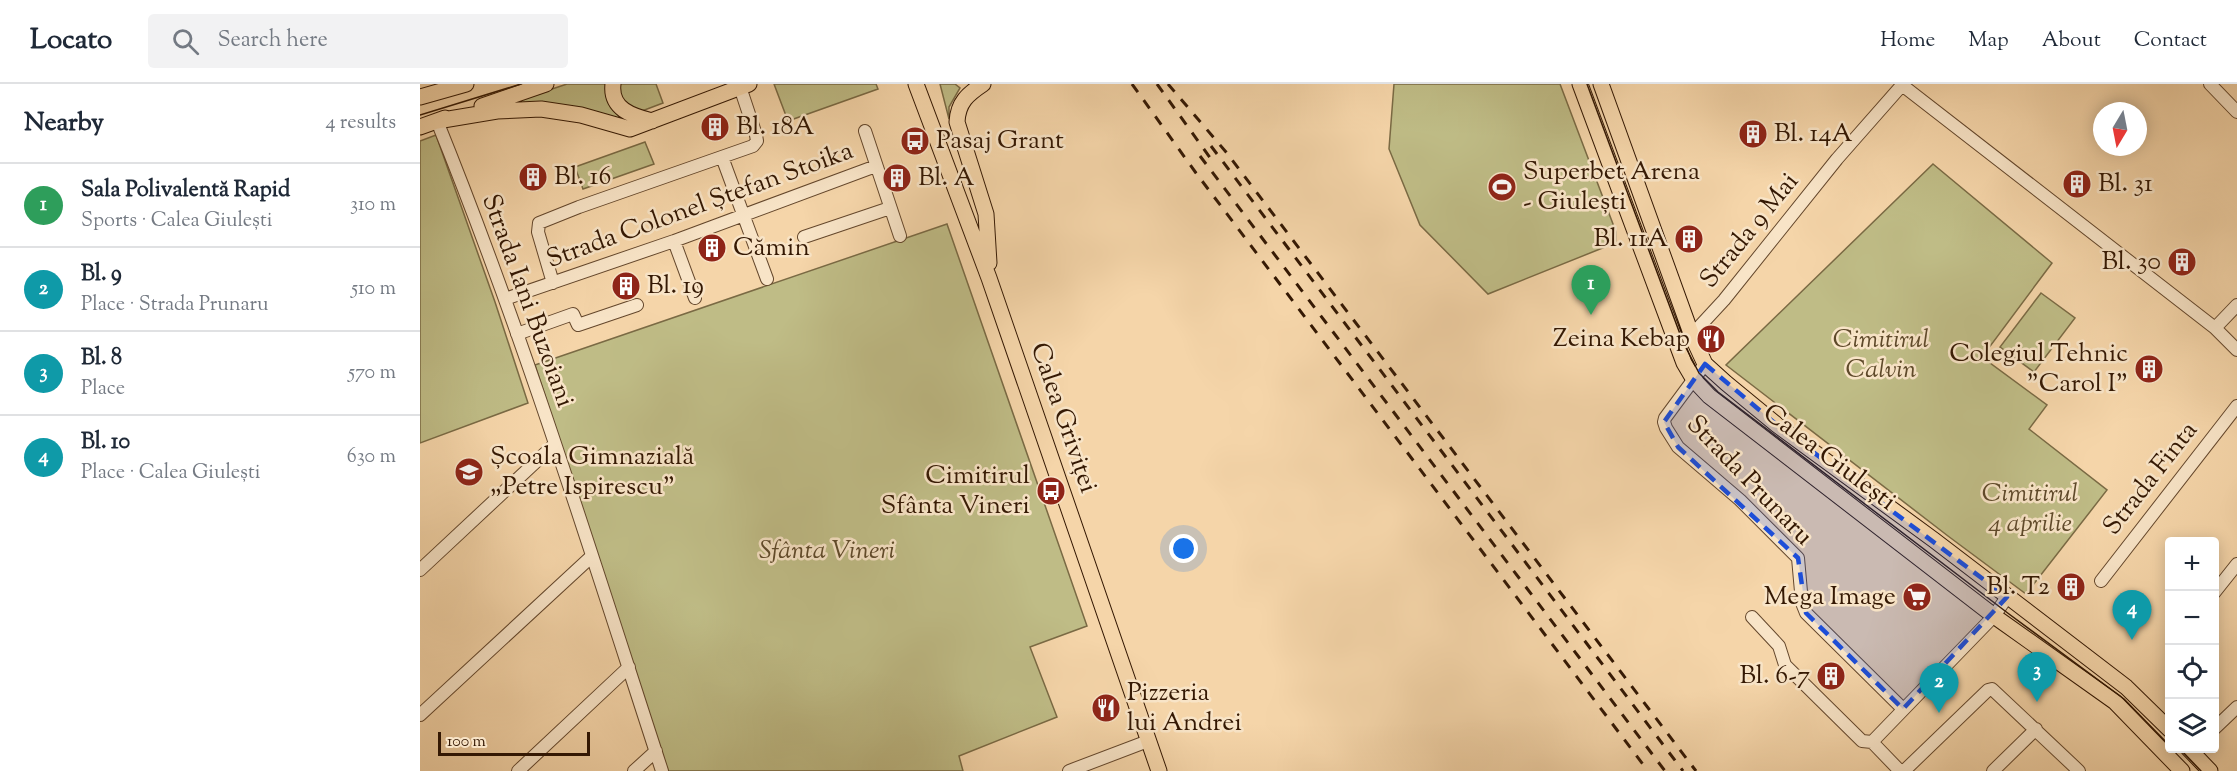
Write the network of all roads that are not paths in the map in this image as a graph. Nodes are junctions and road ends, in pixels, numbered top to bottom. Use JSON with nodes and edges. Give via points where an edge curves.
{"nodes":[{"id":1,"x":447,"y":84,"type":"edge"},
{"id":2,"x":466,"y":84,"type":"edge"},
{"id":3,"x":546,"y":84,"type":"edge"},
{"id":4,"x":613,"y":84,"type":"edge"},
{"id":5,"x":908,"y":84,"type":"edge"},
{"id":6,"x":915,"y":84,"type":"edge"},
{"id":7,"x":983,"y":84,"type":"edge"},
{"id":8,"x":1580,"y":84,"type":"edge"},
{"id":9,"x":1601,"y":84,"type":"edge"},
{"id":10,"x":1902,"y":84,"type":"edge"},
{"id":11,"x":2210,"y":84,"type":"edge"},
{"id":12,"x":744,"y":86,"type":"edge"},
{"id":13,"x":422,"y":93,"type":"edge"},
{"id":14,"x":2237,"y":112,"type":"edge"},
{"id":15,"x":926,"y":113,"type":"junction"},
{"id":16,"x":437,"y":121,"type":"junction"},
{"id":17,"x":652,"y":122,"type":"junction"},
{"id":18,"x":420,"y":127,"type":"edge"},
{"id":19,"x":865,"y":131,"type":"dead end"},
{"id":20,"x":722,"y":157,"type":"junction"},
{"id":21,"x":876,"y":166,"type":"junction"},
{"id":22,"x":890,"y":208,"type":"junction"},
{"id":23,"x":742,"y":214,"type":"junction"},
{"id":24,"x":900,"y":236,"type":"dead end"},
{"id":25,"x":804,"y":237,"type":"dead end"},
{"id":26,"x":674,"y":241,"type":"junction"},
{"id":27,"x":989,"y":278,"type":"junction"},
{"id":28,"x":766,"y":279,"type":"dead end"},
{"id":29,"x":553,"y":283,"type":"junction"},
{"id":30,"x":695,"y":298,"type":"dead end"},
{"id":31,"x":505,"y":299,"type":"junction"},
{"id":32,"x":637,"y":305,"type":"dead end"},
{"id":33,"x":2237,"y":305,"type":"edge"},
{"id":34,"x":2215,"y":328,"type":"junction"},
{"id":35,"x":517,"y":334,"type":"junction"},
{"id":36,"x":1692,"y":336,"type":"junction"},
{"id":37,"x":1675,"y":340,"type":"junction"},
{"id":38,"x":2237,"y":350,"type":"edge"},
{"id":39,"x":1706,"y":364,"type":"junction"},
{"id":40,"x":1694,"y":380,"type":"junction"},
{"id":41,"x":2237,"y":406,"type":"edge"},
{"id":42,"x":555,"y":444,"type":"junction"},
{"id":43,"x":592,"y":556,"type":"junction"},
{"id":44,"x":2237,"y":564,"type":"edge"},
{"id":45,"x":420,"y":570,"type":"edge"},
{"id":46,"x":2101,"y":581,"type":"dead end"},
{"id":47,"x":2216,"y":591,"type":"edge"},
{"id":48,"x":2007,"y":597,"type":"junction"},
{"id":49,"x":1994,"y":616,"type":"junction"},
{"id":50,"x":1752,"y":617,"type":"dead end"},
{"id":51,"x":628,"y":667,"type":"junction"},
{"id":52,"x":2237,"y":707,"type":"edge"},
{"id":53,"x":1904,"y":709,"type":"junction"},
{"id":54,"x":420,"y":715,"type":"edge"},
{"id":55,"x":2219,"y":724,"type":"edge"},
{"id":56,"x":2165,"y":726,"type":"edge"},
{"id":57,"x":2036,"y":729,"type":"junction"},
{"id":58,"x":1148,"y":741,"type":"junction"},
{"id":59,"x":1872,"y":742,"type":"junction"},
{"id":60,"x":656,"y":751,"type":"junction"},
{"id":61,"x":2190,"y":753,"type":"edge"},
{"id":62,"x":2195,"y":753,"type":"edge"},
{"id":63,"x":2180,"y":769,"type":"edge"},
{"id":64,"x":519,"y":771,"type":"edge"},
{"id":65,"x":634,"y":771,"type":"edge"},
{"id":66,"x":662,"y":771,"type":"edge"},
{"id":67,"x":1069,"y":771,"type":"edge"},
{"id":68,"x":1159,"y":771,"type":"edge"},
{"id":69,"x":1902,"y":771,"type":"edge"},
{"id":70,"x":1993,"y":771,"type":"edge"},
{"id":71,"x":2079,"y":771,"type":"edge"},
{"id":72,"x":2210,"y":771,"type":"edge"}],
"edges":[{"from":1,"to":13,"type":"main road"},
{"from":2,"to":13,"type":"main road"},
{"from":3,"to":16,"type":"main road"},
{"from":4,"to":17,"type":"main road","via":[[615,100],[623,111]]},
{"from":5,"to":15,"type":"main road"},
{"from":6,"to":15,"type":"main road","name":"Calea Griviței"},
{"from":7,"to":27,"type":"main road","via":[[965,97],[957,122],[986,214]]},
{"from":8,"to":37,"type":"main road","name":"Calea Giulești"},
{"from":9,"to":36,"type":"main road","name":"Calea Giulești"},
{"from":10,"to":34,"type":"street"},
{"from":10,"to":36,"type":"street","name":"Strada 9 Mai"},
{"from":11,"to":14,"type":"street"},
{"from":12,"to":17,"type":"main road"},
{"from":12,"to":20,"type":"street","via":[[756,141],[753,146]]},
{"from":15,"to":27,"type":"main road","name":"Calea Griviței"},
{"from":16,"to":17,"type":"main road","via":[[520,108],[564,111],[630,129]]},
{"from":16,"to":18,"type":"main road"},
{"from":16,"to":31,"type":"street","name":"Strada Iani Buzoiani"},
{"from":19,"to":21,"type":"street"},
{"from":20,"to":23,"type":"street"},
{"from":20,"to":29,"type":"street","via":[[539,223],[538,232]]},
{"from":21,"to":22,"type":"street"},
{"from":21,"to":23,"type":"street","name":"Strada Colonel Ștefan Stoika"},
{"from":22,"to":24,"type":"street"},
{"from":22,"to":25,"type":"street"},
{"from":23,"to":26,"type":"street","name":"Strada Colonel Ștefan Stoika"},
{"from":23,"to":28,"type":"street"},
{"from":26,"to":29,"type":"street","name":"Strada Colonel Ștefan Stoika"},
{"from":26,"to":30,"type":"street"},
{"from":27,"to":58,"type":"main road","name":"Calea Griviței"},
{"from":29,"to":31,"type":"street","name":"Strada Colonel Ștefan Stoika"},
{"from":31,"to":35,"type":"street","name":"Strada Iani Buzoiani"},
{"from":32,"to":35,"type":"street","via":[[578,325],[573,314]]},
{"from":33,"to":34,"type":"street"},
{"from":34,"to":38,"type":"street"},
{"from":35,"to":42,"type":"street","name":"Strada Iani Buzoiani"},
{"from":36,"to":37,"type":"street","via":[[1683,342]]},
{"from":36,"to":39,"type":"main road","name":"Calea Giulești"},
{"from":37,"to":40,"type":"main road","name":"Calea Giulești"},
{"from":39,"to":40,"type":"street","name":"Strada Prunaru"},
{"from":39,"to":48,"type":"main road","name":"Calea Giulești","via":[[1777,424]]},
{"from":40,"to":49,"type":"main road","name":"Calea Giulești","via":[[1709,396]]},
{"from":40,"to":53,"type":"street","name":"Strada Prunaru","via":[[1664,422],[1678,447],[1740,500],[1798,558],[1806,613]]},
{"from":41,"to":46,"type":"street","name":"Strada Finta"},
{"from":42,"to":43,"type":"street","name":"Strada Iani Buzoiani"},
{"from":42,"to":45,"type":"street"},
{"from":43,"to":51,"type":"street","name":"Strada Iani Buzoiani"},
{"from":43,"to":54,"type":"street"},
{"from":44,"to":47,"type":"street"},
{"from":48,"to":49,"type":"street"},
{"from":48,"to":56,"type":"main road","name":"Calea Giulești","via":[[2126,687]]},
{"from":49,"to":53,"type":"street"},
{"from":49,"to":63,"type":"main road","name":"Calea Giulești","via":[[2115,702]]},
{"from":50,"to":59,"type":"street","via":[[1779,646],[1785,664],[1862,741]]},
{"from":51,"to":60,"type":"street","name":"Strada Iani Buzoiani"},
{"from":51,"to":64,"type":"street"},
{"from":52,"to":55,"type":"street"},
{"from":53,"to":59,"type":"street"},
{"from":57,"to":69,"type":"street","via":[[1996,691],[1988,690]]},
{"from":57,"to":70,"type":"street"},
{"from":57,"to":71,"type":"street"},
{"from":58,"to":67,"type":"street"},
{"from":58,"to":68,"type":"main road","name":"Calea Griviței"},
{"from":59,"to":69,"type":"street"},
{"from":60,"to":65,"type":"street"},
{"from":60,"to":66,"type":"street","name":"Strada Iani Buzoiani"},
{"from":61,"to":63,"type":"street"},
{"from":62,"to":72,"type":"main road"}]}
